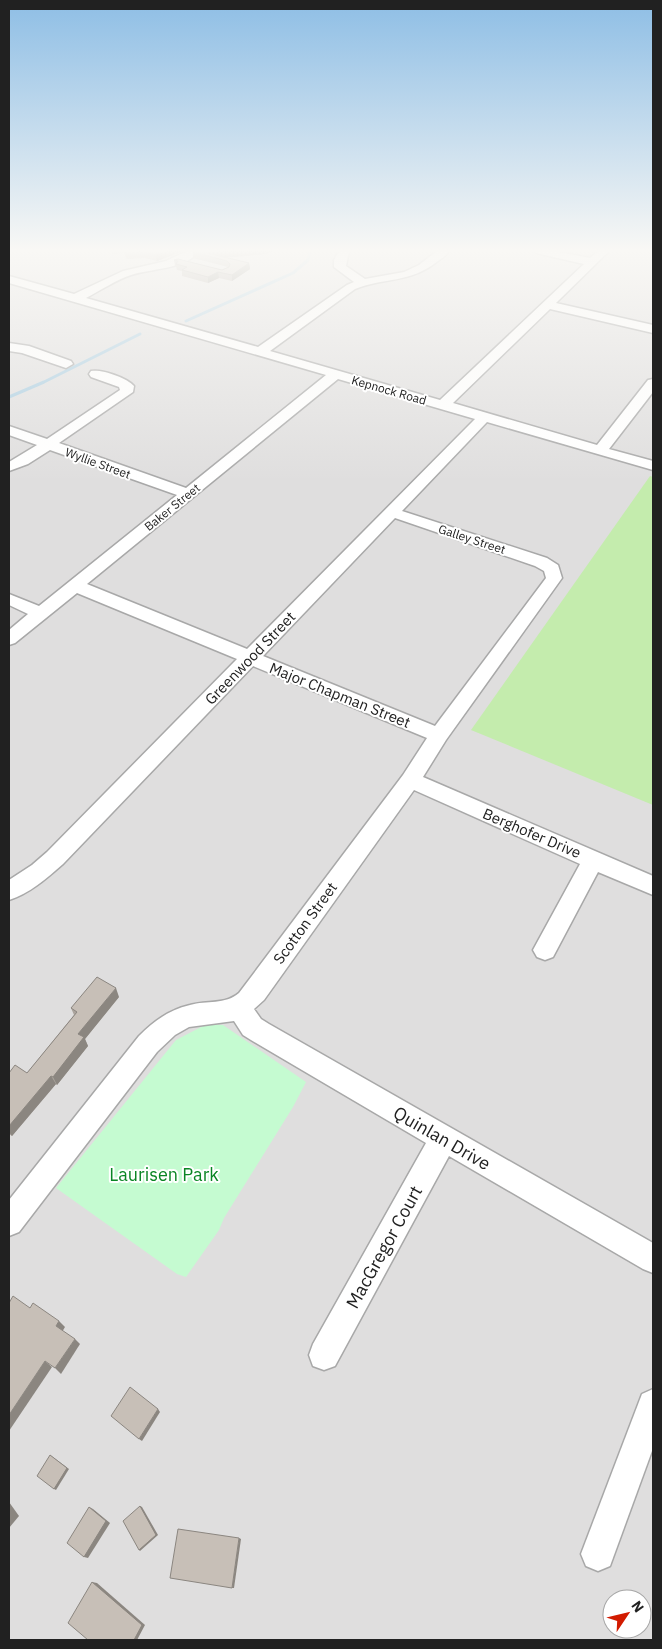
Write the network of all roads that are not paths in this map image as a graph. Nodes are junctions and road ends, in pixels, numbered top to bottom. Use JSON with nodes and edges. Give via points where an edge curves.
{"nodes":[{"id":1,"x":178,"y":328,"type":"edge"},
{"id":2,"x":294,"y":328,"type":"edge"},
{"id":3,"x":525,"y":328,"type":"edge"},
{"id":4,"x":9,"y":347,"type":"edge"},
{"id":5,"x":260,"y":352,"type":"junction"},
{"id":6,"x":66,"y":364,"type":"dead end"},
{"id":7,"x":96,"y":374,"type":"dead end"},
{"id":8,"x":336,"y":374,"type":"junction"},
{"id":9,"x":653,"y":383,"type":"edge"},
{"id":10,"x":442,"y":405,"type":"junction"},
{"id":11,"x":484,"y":417,"type":"junction"},
{"id":12,"x":9,"y":430,"type":"edge"},
{"id":13,"x":48,"y":445,"type":"junction"},
{"id":14,"x":600,"y":451,"type":"junction"},
{"id":15,"x":653,"y":466,"type":"edge"},
{"id":16,"x":10,"y":469,"type":"edge"},
{"id":17,"x":188,"y":494,"type":"junction"},
{"id":18,"x":391,"y":512,"type":"junction"},
{"id":19,"x":552,"y":568,"type":"joint"},
{"id":20,"x":76,"y":586,"type":"junction"},
{"id":21,"x":9,"y":599,"type":"edge"},
{"id":22,"x":41,"y":613,"type":"junction"},
{"id":23,"x":9,"y":639,"type":"edge"},
{"id":24,"x":250,"y":658,"type":"junction"},
{"id":25,"x":439,"y":735,"type":"junction"},
{"id":26,"x":410,"y":780,"type":"junction"},
{"id":27,"x":593,"y":860,"type":"junction"},
{"id":28,"x":653,"y":886,"type":"edge"},
{"id":29,"x":9,"y":891,"type":"edge"},
{"id":30,"x":545,"y":950,"type":"dead end"},
{"id":31,"x":239,"y":1007,"type":"junction"},
{"id":32,"x":443,"y":1139,"type":"junction"},
{"id":33,"x":9,"y":1222,"type":"edge"},
{"id":34,"x":653,"y":1259,"type":"edge"},
{"id":35,"x":324,"y":1355,"type":"dead end"},
{"id":36,"x":653,"y":1405,"type":"edge"},
{"id":37,"x":598,"y":1554,"type":"dead end"}],
"edges":[{"from":1,"to":5,"type":"street","name":"Kepnock Road"},
{"from":2,"to":5,"type":"street"},
{"from":3,"to":10,"type":"street"},
{"from":4,"to":6,"type":"street"},
{"from":5,"to":8,"type":"street","name":"Kepnock Road"},
{"from":7,"to":13,"type":"street","via":[[130,386]]},
{"from":8,"to":10,"type":"street","name":"Kepnock Road"},
{"from":8,"to":17,"type":"street","name":"Baker Street"},
{"from":9,"to":14,"type":"street"},
{"from":10,"to":11,"type":"street","name":"Kepnock Road"},
{"from":11,"to":14,"type":"street","name":"Kepnock Road"},
{"from":11,"to":18,"type":"street","name":"Greenwood Street"},
{"from":12,"to":13,"type":"street","name":"Wyllie Street"},
{"from":13,"to":16,"type":"street"},
{"from":13,"to":17,"type":"street","name":"Wyllie Street"},
{"from":14,"to":15,"type":"street","name":"Kepnock Road"},
{"from":17,"to":20,"type":"street","name":"Baker Street"},
{"from":18,"to":19,"type":"street","name":"Galley Street"},
{"from":18,"to":24,"type":"street","name":"Greenwood Street"},
{"from":19,"to":25,"type":"street","name":"Scotton Street","via":[[552,582]]},
{"from":20,"to":22,"type":"street","name":"Baker Street"},
{"from":20,"to":24,"type":"street","name":"Major Chapman Street"},
{"from":21,"to":22,"type":"street"},
{"from":22,"to":23,"type":"street","name":"Baker Street"},
{"from":24,"to":25,"type":"street","name":"Major Chapman Street"},
{"from":24,"to":29,"type":"street","name":"Greenwood Street","via":[[55,858]]},
{"from":25,"to":26,"type":"street","name":"Scotton Street"},
{"from":26,"to":27,"type":"street","name":"Berghofer Drive"},
{"from":26,"to":31,"type":"street","name":"Scotton Street","via":[[255,992]]},
{"from":27,"to":28,"type":"street","name":"Berghofer Drive"},
{"from":27,"to":30,"type":"street"},
{"from":31,"to":32,"type":"street","name":"Quinlan Drive","via":[[252,1027]]},
{"from":31,"to":33,"type":"street","via":[[188,1016],[160,1032]]},
{"from":32,"to":34,"type":"street","name":"Quinlan Drive"},
{"from":32,"to":35,"type":"street","name":"MacGregor Court"},
{"from":36,"to":37,"type":"street"}]}
